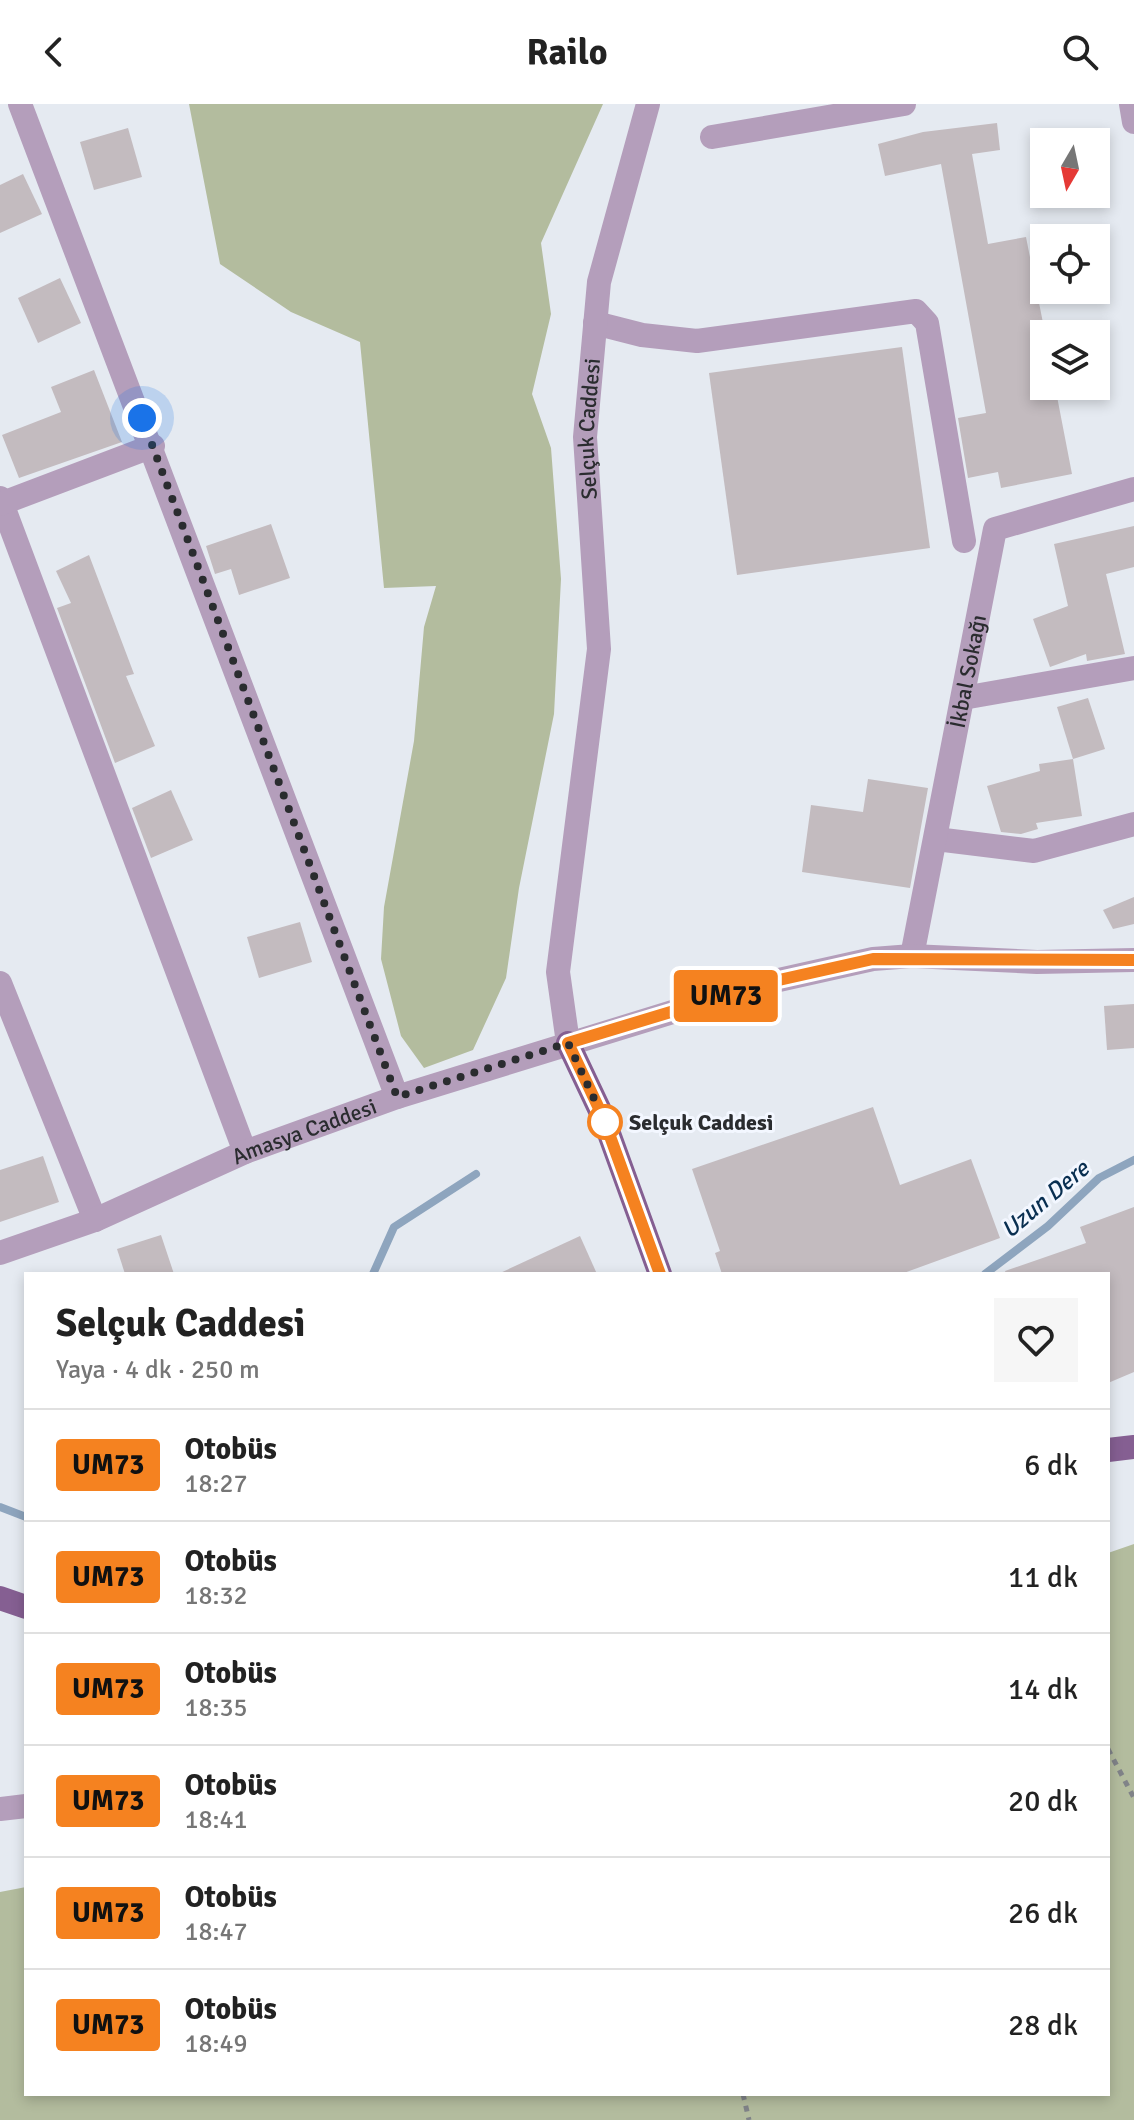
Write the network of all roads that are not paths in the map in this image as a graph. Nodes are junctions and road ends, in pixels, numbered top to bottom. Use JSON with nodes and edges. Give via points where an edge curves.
{"nodes":[{"id":1,"x":20,"y":104,"type":"edge"},
{"id":2,"x":648,"y":104,"type":"edge"},
{"id":3,"x":904,"y":104,"type":"edge"},
{"id":4,"x":1131,"y":104,"type":"edge"},
{"id":5,"x":1134,"y":122,"type":"edge"},
{"id":6,"x":712,"y":137,"type":"dead end"},
{"id":7,"x":595,"y":323,"type":"junction"},
{"id":8,"x":153,"y":446,"type":"junction"},
{"id":9,"x":1134,"y":489,"type":"edge"},
{"id":10,"x":1,"y":502,"type":"edge"},
{"id":11,"x":964,"y":541,"type":"dead end"},
{"id":12,"x":1134,"y":668,"type":"edge"},
{"id":13,"x":963,"y":698,"type":"junction"},
{"id":14,"x":1134,"y":824,"type":"edge"},
{"id":15,"x":936,"y":839,"type":"junction"},
{"id":16,"x":912,"y":956,"type":"junction"},
{"id":17,"x":1134,"y":960,"type":"edge"},
{"id":18,"x":0,"y":983,"type":"edge"},
{"id":19,"x":568,"y":1043,"type":"junction"},
{"id":20,"x":397,"y":1097,"type":"junction"},
{"id":21,"x":245,"y":1152,"type":"junction"},
{"id":22,"x":95,"y":1220,"type":"junction"},
{"id":23,"x":0,"y":1253,"type":"edge"},
{"id":24,"x":659,"y":1272,"type":"edge"},
{"id":25,"x":1134,"y":1447,"type":"edge"},
{"id":26,"x":1110,"y":1450,"type":"edge"},
{"id":27,"x":0,"y":1598,"type":"edge"},
{"id":28,"x":24,"y":1606,"type":"edge"},
{"id":29,"x":24,"y":1806,"type":"edge"},
{"id":30,"x":0,"y":1809,"type":"edge"}],
"edges":[{"from":1,"to":8,"type":"street"},
{"from":2,"to":7,"type":"street","name":"Selçuk Caddesi","via":[[599,282]]},
{"from":3,"to":6,"type":"street"},
{"from":4,"to":5,"type":"street"},
{"from":7,"to":11,"type":"street","via":[[697,341],[916,311],[927,323]]},
{"from":7,"to":19,"type":"street","name":"Selçuk Caddesi","via":[[585,437],[599,649],[558,972]]},
{"from":8,"to":10,"type":"street"},
{"from":8,"to":20,"type":"street"},
{"from":9,"to":13,"type":"street","name":"İkbal Sokağı","via":[[995,529]]},
{"from":10,"to":21,"type":"street"},
{"from":12,"to":13,"type":"street"},
{"from":13,"to":15,"type":"street","name":"İkbal Sokağı"},
{"from":14,"to":15,"type":"street","via":[[1034,851]]},
{"from":15,"to":16,"type":"street","name":"İkbal Sokağı"},
{"from":16,"to":17,"type":"street","name":"Amasya Caddesi"},
{"from":16,"to":19,"type":"street","name":"Amasya Caddesi","via":[[873,959],[770,982]]},
{"from":18,"to":22,"type":"street"},
{"from":19,"to":20,"type":"street","name":"Amasya Caddesi"},
{"from":19,"to":24,"type":"main road","via":[[603,1117]]},
{"from":20,"to":21,"type":"street","name":"Amasya Caddesi"},
{"from":21,"to":22,"type":"street","name":"Amasya Caddesi"},
{"from":22,"to":23,"type":"street","name":"Amasya Caddesi"},
{"from":25,"to":26,"type":"main road"},
{"from":27,"to":28,"type":"main road"},
{"from":29,"to":30,"type":"street"}]}
